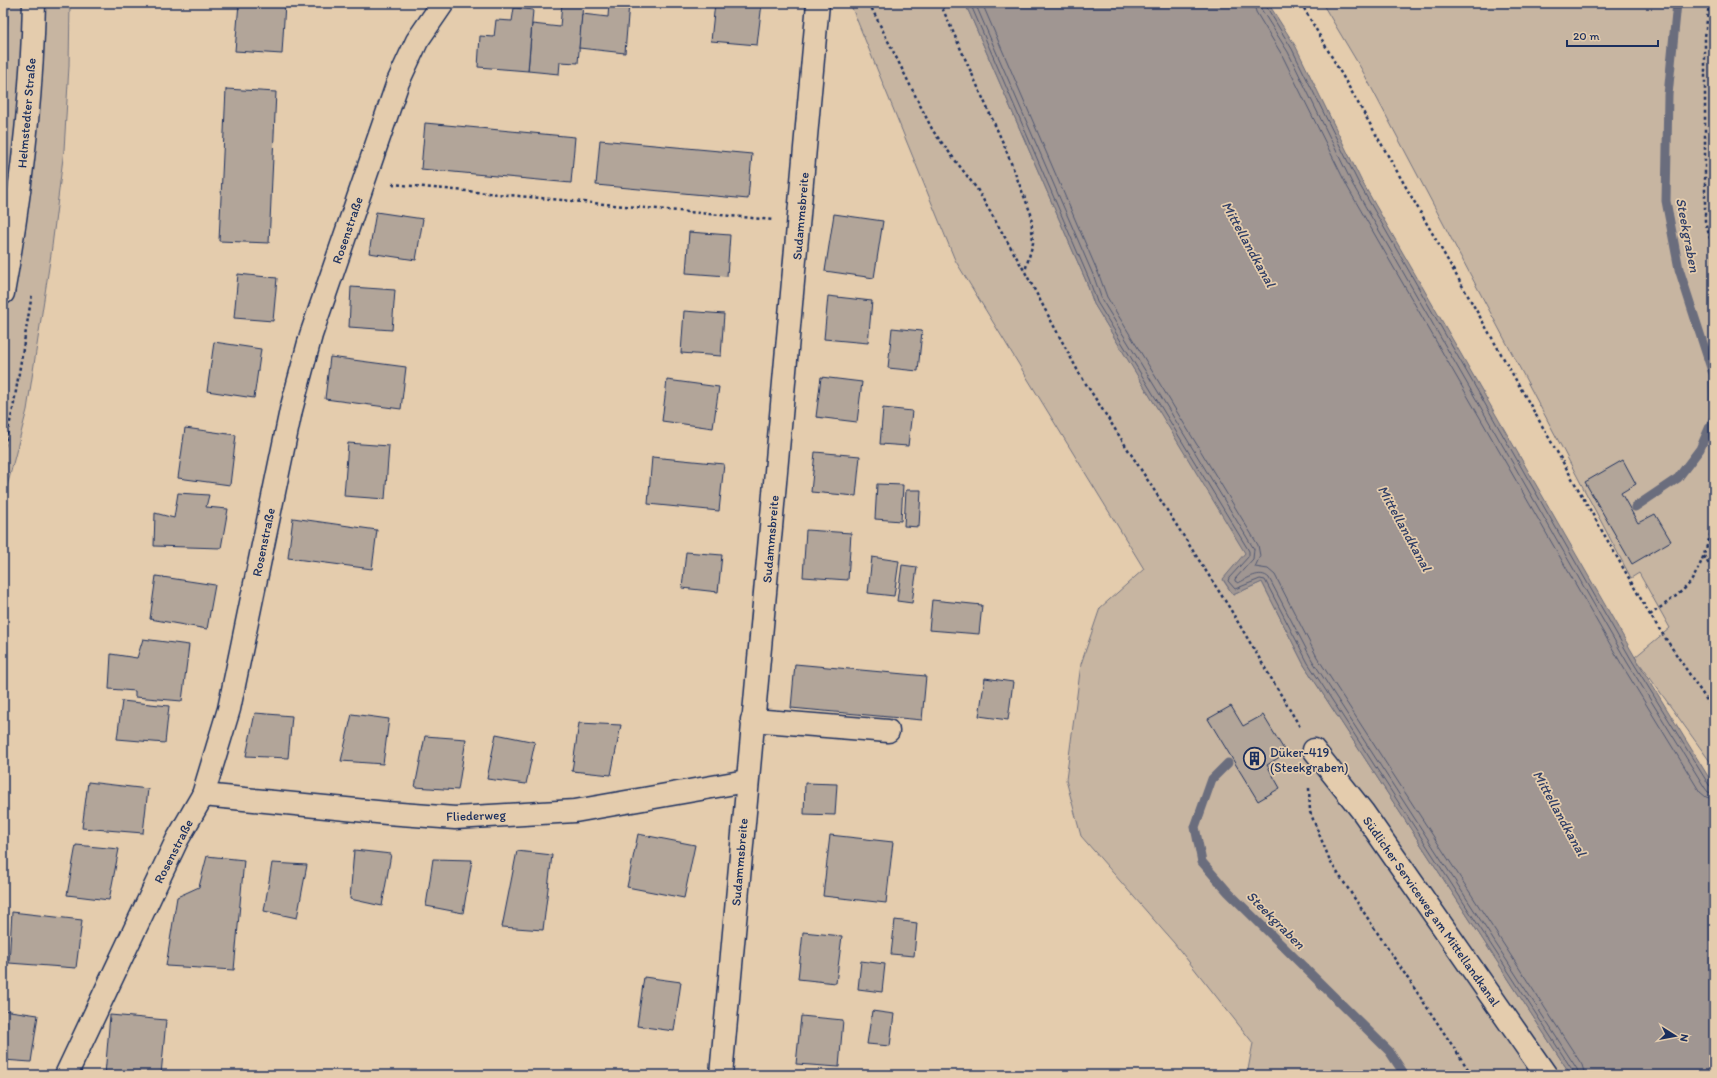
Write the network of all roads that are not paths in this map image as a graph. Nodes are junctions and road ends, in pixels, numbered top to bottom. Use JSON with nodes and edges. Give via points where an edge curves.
{"nodes":[{"id":1,"x":34,"y":3,"type":"edge"},
{"id":2,"x":818,"y":3,"type":"edge"},
{"id":3,"x":437,"y":5,"type":"edge"},
{"id":4,"x":3,"y":293,"type":"edge"},
{"id":5,"x":752,"y":720,"type":"junction"},
{"id":6,"x":888,"y":731,"type":"dead end"},
{"id":7,"x":1314,"y":750,"type":"road end"},
{"id":8,"x":746,"y":780,"type":"junction"},
{"id":9,"x":203,"y":795,"type":"junction"},
{"id":10,"x":66,"y":1075,"type":"edge"},
{"id":11,"x":721,"y":1075,"type":"edge"},
{"id":12,"x":1546,"y":1075,"type":"edge"}],
"edges":[{"from":1,"to":4,"type":"street","name":"Helmstedter Straße","via":[[23,156]]},
{"from":2,"to":5,"type":"street","name":"Sudammsbreite","via":[[800,222]]},
{"from":3,"to":9,"type":"street","name":"Rosenstraße","via":[[398,82],[311,335],[295,395],[229,709]]},
{"from":5,"to":6,"type":"street"},
{"from":5,"to":8,"type":"street","name":"Sudammsbreite"},
{"from":7,"to":12,"type":"street","name":"Südlicher Serviceweg am Mittellandkanal","via":[[1364,812]]},
{"from":8,"to":9,"type":"street","name":"Fliederweg","via":[[575,811],[455,818],[387,814]]},
{"from":8,"to":11,"type":"street","name":"Sudammsbreite"},
{"from":9,"to":10,"type":"street","name":"Rosenstraße","via":[[177,840]]}]}
